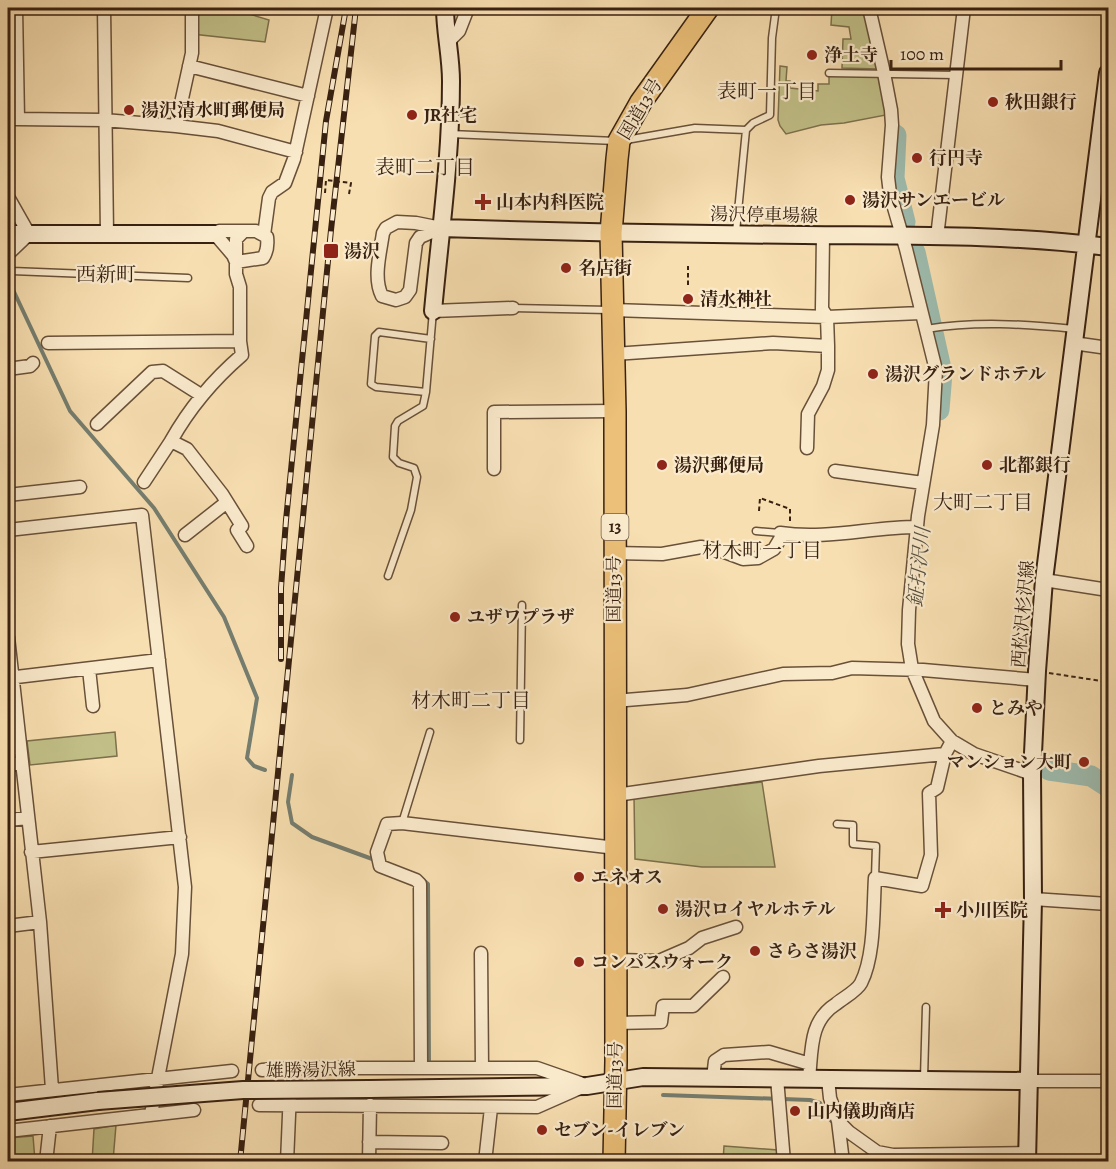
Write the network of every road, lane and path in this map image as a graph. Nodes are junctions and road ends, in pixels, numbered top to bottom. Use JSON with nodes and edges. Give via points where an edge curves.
{"nodes":[{"id":1,"x":16,"y":8,"type":"edge"},
{"id":2,"x":104,"y":8,"type":"edge"},
{"id":3,"x":192,"y":8,"type":"edge"},
{"id":4,"x":327,"y":8,"type":"edge"},
{"id":5,"x":445,"y":8,"type":"edge"},
{"id":6,"x":468,"y":8,"type":"edge"},
{"id":7,"x":708,"y":8,"type":"edge"},
{"id":8,"x":776,"y":8,"type":"edge"},
{"id":9,"x":869,"y":8,"type":"edge"},
{"id":10,"x":964,"y":8,"type":"edge"},
{"id":11,"x":447,"y":44,"type":"junction"},
{"id":12,"x":189,"y":66,"type":"junction"},
{"id":13,"x":828,"y":73,"type":"dead end"},
{"id":14,"x":885,"y":73,"type":"junction"},
{"id":15,"x":1108,"y":73,"type":"edge"},
{"id":16,"x":956,"y":75,"type":"junction"},
{"id":17,"x":308,"y":96,"type":"junction"},
{"id":18,"x":1106,"y":108,"type":"edge"},
{"id":19,"x":13,"y":119,"type":"edge"},
{"id":20,"x":104,"y":120,"type":"junction"},
{"id":21,"x":176,"y":126,"type":"junction"},
{"id":22,"x":746,"y":130,"type":"junction"},
{"id":23,"x":449,"y":134,"type":"junction"},
{"id":24,"x":619,"y":141,"type":"junction"},
{"id":25,"x":296,"y":152,"type":"junction"},
{"id":26,"x":325,"y":193,"type":"dead end"},
{"id":27,"x":350,"y":194,"type":"dead end"},
{"id":28,"x":8,"y":197,"type":"edge"},
{"id":29,"x":441,"y":228,"type":"junction"},
{"id":30,"x":243,"y":232,"type":"junction"},
{"id":31,"x":611,"y":233,"type":"junction"},
{"id":32,"x":8,"y":234,"type":"edge"},
{"id":33,"x":28,"y":234,"type":"junction"},
{"id":34,"x":106,"y":234,"type":"junction"},
{"id":35,"x":215,"y":234,"type":"junction"},
{"id":36,"x":736,"y":234,"type":"junction"},
{"id":37,"x":264,"y":235,"type":"junction"},
{"id":38,"x":822,"y":235,"type":"junction"},
{"id":39,"x":903,"y":236,"type":"junction"},
{"id":40,"x":937,"y":237,"type":"junction"},
{"id":41,"x":1086,"y":244,"type":"junction"},
{"id":42,"x":1108,"y":247,"type":"edge"},
{"id":43,"x":8,"y":254,"type":"edge"},
{"id":44,"x":236,"y":262,"type":"junction"},
{"id":45,"x":8,"y":266,"type":"edge"},
{"id":46,"x":688,"y":266,"type":"dead end"},
{"id":47,"x":188,"y":278,"type":"dead end"},
{"id":48,"x":688,"y":285,"type":"dead end"},
{"id":49,"x":513,"y":308,"type":"joint"},
{"id":50,"x":613,"y":310,"type":"junction"},
{"id":51,"x":434,"y":311,"type":"junction"},
{"id":52,"x":921,"y":313,"type":"junction"},
{"id":53,"x":827,"y":316,"type":"junction"},
{"id":54,"x":926,"y":329,"type":"junction"},
{"id":55,"x":1074,"y":336,"type":"junction"},
{"id":56,"x":431,"y":339,"type":"junction"},
{"id":57,"x":240,"y":341,"type":"junction"},
{"id":58,"x":48,"y":343,"type":"dead end"},
{"id":59,"x":828,"y":346,"type":"junction"},
{"id":60,"x":1108,"y":348,"type":"edge"},
{"id":61,"x":614,"y":354,"type":"junction"},
{"id":62,"x":33,"y":363,"type":"dead end"},
{"id":63,"x":8,"y":369,"type":"edge"},
{"id":64,"x":426,"y":392,"type":"junction"},
{"id":65,"x":201,"y":395,"type":"junction"},
{"id":66,"x":615,"y":411,"type":"junction"},
{"id":67,"x":97,"y":424,"type":"dead end"},
{"id":68,"x":171,"y":441,"type":"junction"},
{"id":69,"x":807,"y":448,"type":"dead end"},
{"id":70,"x":494,"y":469,"type":"dead end"},
{"id":71,"x":835,"y":471,"type":"dead end"},
{"id":72,"x":144,"y":482,"type":"dead end"},
{"id":73,"x":923,"y":483,"type":"junction"},
{"id":74,"x":80,"y":487,"type":"dead end"},
{"id":75,"x":8,"y":495,"type":"edge"},
{"id":76,"x":227,"y":502,"type":"junction"},
{"id":77,"x":759,"y":511,"type":"dead end"},
{"id":78,"x":917,"y":528,"type":"junction"},
{"id":79,"x":8,"y":530,"type":"edge"},
{"id":80,"x":756,"y":531,"type":"dead end"},
{"id":81,"x":784,"y":534,"type":"junction"},
{"id":82,"x":186,"y":535,"type":"dead end"},
{"id":83,"x":247,"y":546,"type":"dead end"},
{"id":84,"x":614,"y":553,"type":"junction"},
{"id":85,"x":388,"y":576,"type":"dead end"},
{"id":86,"x":1044,"y":580,"type":"junction"},
{"id":87,"x":1108,"y":590,"type":"edge"},
{"id":88,"x":522,"y":605,"type":"dead end"},
{"id":89,"x":8,"y":638,"type":"edge"},
{"id":90,"x":159,"y":660,"type":"junction"},
{"id":91,"x":89,"y":669,"type":"junction"},
{"id":92,"x":917,"y":670,"type":"junction"},
{"id":93,"x":1037,"y":676,"type":"junction"},
{"id":94,"x":10,"y":678,"type":"edge"},
{"id":95,"x":1108,"y":682,"type":"edge"},
{"id":96,"x":614,"y":701,"type":"junction"},
{"id":97,"x":93,"y":706,"type":"dead end"},
{"id":98,"x":430,"y":732,"type":"dead end"},
{"id":99,"x":520,"y":740,"type":"dead end"},
{"id":100,"x":952,"y":741,"type":"junction"},
{"id":101,"x":945,"y":754,"type":"junction"},
{"id":102,"x":22,"y":763,"type":"junction"},
{"id":103,"x":8,"y":765,"type":"edge"},
{"id":104,"x":1032,"y":774,"type":"junction"},
{"id":105,"x":616,"y":795,"type":"junction"},
{"id":106,"x":28,"y":818,"type":"junction"},
{"id":107,"x":8,"y":820,"type":"edge"},
{"id":108,"x":402,"y":822,"type":"junction"},
{"id":109,"x":837,"y":824,"type":"dead end"},
{"id":110,"x":180,"y":837,"type":"junction"},
{"id":111,"x":615,"y":848,"type":"junction"},
{"id":112,"x":31,"y":852,"type":"junction"},
{"id":113,"x":876,"y":878,"type":"junction"},
{"id":114,"x":1033,"y":899,"type":"junction"},
{"id":115,"x":1108,"y":904,"type":"edge"},
{"id":116,"x":39,"y":922,"type":"junction"},
{"id":117,"x":8,"y":926,"type":"edge"},
{"id":118,"x":736,"y":927,"type":"dead end"},
{"id":119,"x":481,"y":953,"type":"dead end"},
{"id":120,"x":616,"y":960,"type":"junction"},
{"id":121,"x":723,"y":977,"type":"dead end"},
{"id":122,"x":926,"y":1007,"type":"dead end"},
{"id":123,"x":616,"y":1023,"type":"junction"},
{"id":124,"x":291,"y":1068,"type":"junction"},
{"id":125,"x":421,"y":1068,"type":"junction"},
{"id":126,"x":482,"y":1068,"type":"junction"},
{"id":127,"x":262,"y":1070,"type":"dead end"},
{"id":128,"x":232,"y":1071,"type":"dead end"},
{"id":129,"x":809,"y":1071,"type":"junction"},
{"id":130,"x":713,"y":1078,"type":"junction"},
{"id":131,"x":777,"y":1078,"type":"junction"},
{"id":132,"x":157,"y":1079,"type":"junction"},
{"id":133,"x":828,"y":1079,"type":"junction"},
{"id":134,"x":924,"y":1080,"type":"junction"},
{"id":135,"x":1028,"y":1081,"type":"junction"},
{"id":136,"x":1108,"y":1081,"type":"edge"},
{"id":137,"x":616,"y":1082,"type":"junction"},
{"id":138,"x":587,"y":1086,"type":"junction"},
{"id":139,"x":52,"y":1089,"type":"junction"},
{"id":140,"x":8,"y":1095,"type":"edge"},
{"id":141,"x":290,"y":1104,"type":"junction"},
{"id":142,"x":259,"y":1105,"type":"dead end"},
{"id":143,"x":370,"y":1105,"type":"junction"},
{"id":144,"x":491,"y":1108,"type":"junction"},
{"id":145,"x":194,"y":1110,"type":"dead end"},
{"id":146,"x":8,"y":1112,"type":"edge"},
{"id":147,"x":151,"y":1114,"type":"junction"},
{"id":148,"x":838,"y":1121,"type":"junction"},
{"id":149,"x":50,"y":1126,"type":"junction"},
{"id":150,"x":8,"y":1131,"type":"edge"},
{"id":151,"x":369,"y":1142,"type":"junction"},
{"id":152,"x":442,"y":1143,"type":"dead end"},
{"id":153,"x":1027,"y":1157,"type":"edge"},
{"id":154,"x":46,"y":1161,"type":"edge"},
{"id":155,"x":287,"y":1161,"type":"edge"},
{"id":156,"x":369,"y":1161,"type":"edge"},
{"id":157,"x":485,"y":1161,"type":"edge"},
{"id":158,"x":614,"y":1161,"type":"edge"},
{"id":159,"x":784,"y":1161,"type":"edge"},
{"id":160,"x":843,"y":1161,"type":"edge"}],
"edges":[{"from":1,"to":19,"type":"street"},
{"from":2,"to":20,"type":"street"},
{"from":3,"to":12,"type":"street"},
{"from":4,"to":17,"type":"street"},
{"from":5,"to":11,"type":"main road"},
{"from":6,"to":11,"type":"street","via":[[459,31]]},
{"from":7,"to":24,"type":"highway","name":"国道13号","number":"13","via":[[641,102]]},
{"from":8,"to":22,"type":"lane","via":[[770,115]]},
{"from":9,"to":14,"type":"street"},
{"from":10,"to":16,"type":"street"},
{"from":11,"to":23,"type":"main road","via":[[451,79]]},
{"from":12,"to":17,"type":"street"},
{"from":12,"to":21,"type":"street"},
{"from":13,"to":14,"type":"lane"},
{"from":14,"to":16,"type":"lane"},
{"from":14,"to":39,"type":"street","via":[[892,125],[888,177]]},
{"from":15,"to":18,"type":"main road","name":"西松沢杉沢線"},
{"from":16,"to":40,"type":"street"},
{"from":17,"to":25,"type":"street"},
{"from":18,"to":41,"type":"main road","name":"西松沢杉沢線"},
{"from":19,"to":20,"type":"street"},
{"from":20,"to":21,"type":"street"},
{"from":20,"to":34,"type":"street"},
{"from":21,"to":25,"type":"street","via":[[218,131]]},
{"from":22,"to":24,"type":"lane","via":[[695,128]]},
{"from":22,"to":36,"type":"lane"},
{"from":23,"to":24,"type":"lane"},
{"from":23,"to":29,"type":"main road"},
{"from":24,"to":31,"type":"highway","name":"国道13号","number":"13"},
{"from":25,"to":37,"type":"street","via":[[285,183],[269,198]]},
{"from":26,"to":27,"type":"path","bridge":true,"via":[[326,180],[351,183]]},
{"from":28,"to":33,"type":"street"},
{"from":29,"to":29,"type":"street","via":[[420,237],[416,243],[410,290],[405,297],[396,300],[382,296],[377,278],[386,228],[397,222]]},
{"from":29,"to":31,"type":"main road","name":"湯沢停車場線"},
{"from":29,"to":51,"type":"main road"},
{"from":30,"to":35,"type":"street"},
{"from":30,"to":37,"type":"street"},
{"from":30,"to":44,"type":"street","via":[[236,239]]},
{"from":31,"to":36,"type":"main road","name":"湯沢停車場線"},
{"from":31,"to":50,"type":"highway","name":"国道13号","number":"13"},
{"from":32,"to":33,"type":"main road"},
{"from":33,"to":34,"type":"main road"},
{"from":33,"to":43,"type":"street"},
{"from":34,"to":35,"type":"main road"},
{"from":35,"to":44,"type":"street"},
{"from":36,"to":38,"type":"main road","name":"湯沢停車場線"},
{"from":37,"to":44,"type":"street","via":[[267,241],[263,258]]},
{"from":38,"to":39,"type":"main road","name":"湯沢停車場線"},
{"from":38,"to":53,"type":"street","via":[[822,309]]},
{"from":39,"to":40,"type":"main road","name":"湯沢停車場線"},
{"from":39,"to":52,"type":"street"},
{"from":40,"to":41,"type":"main road","name":"湯沢停車場線"},
{"from":41,"to":42,"type":"main road","name":"湯沢停車場線"},
{"from":41,"to":55,"type":"main road","name":"西松沢杉沢線"},
{"from":44,"to":57,"type":"street"},
{"from":45,"to":47,"type":"lane","via":[[12,271]]},
{"from":46,"to":48,"type":"path"},
{"from":49,"to":50,"type":"lane"},
{"from":49,"to":51,"type":"street"},
{"from":50,"to":53,"type":"street"},
{"from":50,"to":61,"type":"highway","name":"国道13号","number":"13"},
{"from":51,"to":56,"type":"lane"},
{"from":52,"to":53,"type":"street"},
{"from":52,"to":54,"type":"street"},
{"from":53,"to":59,"type":"street"},
{"from":54,"to":55,"type":"lane","via":[[994,324]]},
{"from":54,"to":73,"type":"street","via":[[936,370],[933,425]]},
{"from":55,"to":60,"type":"street"},
{"from":55,"to":86,"type":"main road","name":"西松沢杉沢線"},
{"from":56,"to":64,"type":"lane"},
{"from":56,"to":64,"type":"lane","via":[[379,332],[375,336],[371,384]]},
{"from":57,"to":58,"type":"street"},
{"from":57,"to":65,"type":"street","via":[[242,355]]},
{"from":59,"to":61,"type":"street","via":[[773,343]]},
{"from":59,"to":69,"type":"street","via":[[828,370],[808,414]]},
{"from":61,"to":66,"type":"highway","name":"国道13号","number":"13"},
{"from":62,"to":63,"type":"street"},
{"from":64,"to":85,"type":"lane","via":[[423,406],[394,426],[393,457],[414,468],[417,477],[411,510]]},
{"from":65,"to":67,"type":"street","via":[[162,371],[152,372]]},
{"from":65,"to":68,"type":"street"},
{"from":66,"to":70,"type":"street","via":[[494,412]]},
{"from":66,"to":84,"type":"highway","name":"国道13号","number":"13"},
{"from":68,"to":72,"type":"street"},
{"from":68,"to":76,"type":"street","via":[[187,449]]},
{"from":71,"to":73,"type":"street"},
{"from":73,"to":78,"type":"street"},
{"from":74,"to":75,"type":"street"},
{"from":76,"to":82,"type":"street"},
{"from":76,"to":83,"type":"street","via":[[242,526],[237,530]]},
{"from":77,"to":81,"type":"path","via":[[760,498],[790,509]]},
{"from":78,"to":81,"type":"street","via":[[889,527],[837,535]]},
{"from":78,"to":92,"type":"street","via":[[908,644]]},
{"from":79,"to":90,"type":"street","via":[[142,515]]},
{"from":80,"to":81,"type":"lane"},
{"from":81,"to":84,"type":"street","via":[[774,549],[758,558],[743,560],[701,547],[662,554]]},
{"from":84,"to":96,"type":"highway","name":"国道13号","number":"13"},
{"from":86,"to":87,"type":"street"},
{"from":86,"to":93,"type":"main road","name":"西松沢杉沢線"},
{"from":88,"to":99,"type":"lane"},
{"from":89,"to":94,"type":"street"},
{"from":90,"to":91,"type":"street"},
{"from":90,"to":110,"type":"street"},
{"from":91,"to":94,"type":"street"},
{"from":91,"to":97,"type":"street"},
{"from":92,"to":93,"type":"street"},
{"from":92,"to":96,"type":"street","via":[[852,668],[832,673],[783,674],[687,695]]},
{"from":92,"to":100,"type":"street","via":[[934,721]]},
{"from":93,"to":95,"type":"path"},
{"from":93,"to":104,"type":"main road","name":"西松沢杉沢線"},
{"from":94,"to":102,"type":"street"},
{"from":96,"to":105,"type":"highway","name":"国道13号","number":"13"},
{"from":98,"to":108,"type":"lane"},
{"from":100,"to":101,"type":"street"},
{"from":100,"to":104,"type":"street","via":[[974,754]]},
{"from":101,"to":105,"type":"street","via":[[819,766]]},
{"from":101,"to":113,"type":"street","via":[[937,788],[929,793],[932,855],[922,886]]},
{"from":102,"to":103,"type":"street"},
{"from":102,"to":106,"type":"street"},
{"from":104,"to":114,"type":"main road","name":"西松沢杉沢線"},
{"from":105,"to":111,"type":"highway","name":"国道13号","number":"13"},
{"from":106,"to":107,"type":"street"},
{"from":106,"to":112,"type":"street"},
{"from":108,"to":111,"type":"street"},
{"from":108,"to":125,"type":"street","via":[[387,824],[378,852],[380,866],[420,884]]},
{"from":109,"to":113,"type":"lane","via":[[853,825],[853,844],[876,846]]},
{"from":110,"to":112,"type":"street"},
{"from":110,"to":132,"type":"street","via":[[185,887],[182,954]]},
{"from":111,"to":120,"type":"highway","name":"国道13号","number":"13"},
{"from":112,"to":116,"type":"street"},
{"from":113,"to":129,"type":"street","via":[[870,953],[861,985],[819,1018]]},
{"from":114,"to":115,"type":"street"},
{"from":114,"to":135,"type":"main road","name":"西松沢杉沢線"},
{"from":116,"to":117,"type":"street"},
{"from":116,"to":139,"type":"street"},
{"from":118,"to":120,"type":"street","via":[[702,938],[659,961]]},
{"from":119,"to":126,"type":"street"},
{"from":120,"to":123,"type":"highway","name":"国道13号","number":"13"},
{"from":121,"to":123,"type":"street","via":[[693,1006],[663,1006],[662,1022]]},
{"from":122,"to":134,"type":"lane"},
{"from":123,"to":137,"type":"highway","name":"国道13号","number":"13"},
{"from":124,"to":125,"type":"street"},
{"from":124,"to":127,"type":"street"},
{"from":124,"to":141,"type":"street"},
{"from":125,"to":126,"type":"street"},
{"from":126,"to":138,"type":"street","via":[[537,1068]]},
{"from":128,"to":132,"type":"street"},
{"from":129,"to":130,"type":"street","via":[[769,1052],[724,1055],[715,1061]]},
{"from":129,"to":131,"type":"main road","name":"雄勝湯沢線"},
{"from":129,"to":133,"type":"main road","name":"雄勝湯沢線"},
{"from":130,"to":131,"type":"main road","name":"雄勝湯沢線"},
{"from":130,"to":137,"type":"main road","name":"雄勝湯沢線","via":[[643,1077]]},
{"from":131,"to":159,"type":"street"},
{"from":132,"to":139,"type":"street"},
{"from":132,"to":147,"type":"street"},
{"from":133,"to":134,"type":"main road","name":"雄勝湯沢線"},
{"from":133,"to":148,"type":"street"},
{"from":134,"to":135,"type":"main road","name":"雄勝湯沢線"},
{"from":135,"to":136,"type":"street"},
{"from":135,"to":153,"type":"main road","name":"西松沢杉沢線"},
{"from":137,"to":138,"type":"main road","name":"雄勝湯沢線"},
{"from":137,"to":158,"type":"highway","name":"国道13号","number":"13"},
{"from":138,"to":144,"type":"street","via":[[537,1107]]},
{"from":138,"to":146,"type":"main road","name":"雄勝湯沢線","bridge":true,"via":[[243,1090]]},
{"from":139,"to":140,"type":"street"},
{"from":141,"to":142,"type":"street"},
{"from":141,"to":143,"type":"street"},
{"from":141,"to":155,"type":"street"},
{"from":143,"to":144,"type":"street"},
{"from":143,"to":151,"type":"street"},
{"from":144,"to":157,"type":"street"},
{"from":145,"to":147,"type":"street"},
{"from":147,"to":149,"type":"street"},
{"from":148,"to":153,"type":"street","via":[[877,1152]]},
{"from":148,"to":160,"type":"street"},
{"from":149,"to":150,"type":"street"},
{"from":149,"to":154,"type":"street"},
{"from":151,"to":152,"type":"street"},
{"from":151,"to":156,"type":"street"}]}
